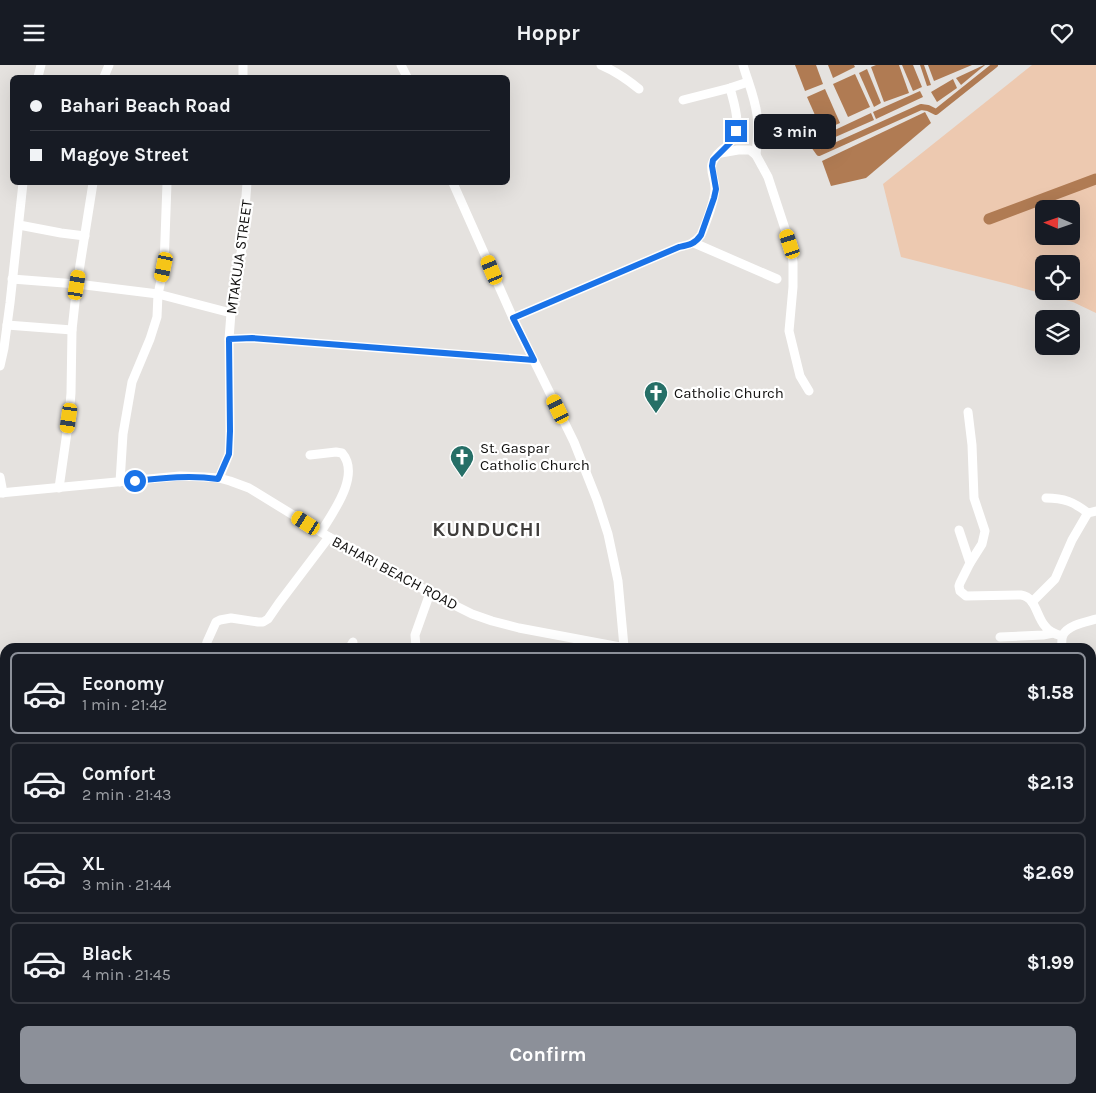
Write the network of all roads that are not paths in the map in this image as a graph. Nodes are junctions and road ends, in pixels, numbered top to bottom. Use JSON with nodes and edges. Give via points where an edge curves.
{"nodes":[{"id":1,"x":601,"y":65,"type":"edge"},
{"id":2,"x":743,"y":65,"type":"edge"},
{"id":3,"x":748,"y":82,"type":"junction"},
{"id":4,"x":730,"y":88,"type":"junction"},
{"id":5,"x":639,"y":89,"type":"dead end"},
{"id":6,"x":683,"y":100,"type":"dead end"},
{"id":7,"x":718,"y":154,"type":"junction"},
{"id":8,"x":756,"y":155,"type":"junction"},
{"id":9,"x":23,"y":185,"type":"edge"},
{"id":10,"x":93,"y":185,"type":"edge"},
{"id":11,"x":168,"y":185,"type":"edge"},
{"id":12,"x":247,"y":185,"type":"edge"},
{"id":13,"x":454,"y":185,"type":"edge"},
{"id":14,"x":19,"y":225,"type":"junction"},
{"id":15,"x":85,"y":236,"type":"junction"},
{"id":16,"x":694,"y":243,"type":"junction"},
{"id":17,"x":12,"y":279,"type":"junction"},
{"id":18,"x":777,"y":279,"type":"dead end"},
{"id":19,"x":77,"y":285,"type":"junction"},
{"id":20,"x":158,"y":294,"type":"junction"},
{"id":21,"x":231,"y":313,"type":"junction"},
{"id":22,"x":513,"y":318,"type":"junction"},
{"id":23,"x":7,"y":325,"type":"junction"},
{"id":24,"x":72,"y":330,"type":"junction"},
{"id":25,"x":229,"y":339,"type":"junction"},
{"id":26,"x":534,"y":360,"type":"junction"},
{"id":27,"x":0,"y":367,"type":"edge"},
{"id":28,"x":809,"y":391,"type":"dead end"},
{"id":29,"x":968,"y":412,"type":"dead end"},
{"id":30,"x":310,"y":455,"type":"dead end"},
{"id":31,"x":0,"y":477,"type":"edge"},
{"id":32,"x":218,"y":479,"type":"junction"},
{"id":33,"x":120,"y":482,"type":"junction"},
{"id":34,"x":59,"y":488,"type":"junction"},
{"id":35,"x":1,"y":493,"type":"edge"},
{"id":36,"x":1046,"y":497,"type":"dead end"},
{"id":37,"x":1092,"y":512,"type":"edge"},
{"id":38,"x":959,"y":529,"type":"dead end"},
{"id":39,"x":325,"y":535,"type":"junction"},
{"id":40,"x":970,"y":563,"type":"junction"},
{"id":41,"x":430,"y":593,"type":"junction"},
{"id":42,"x":1032,"y":602,"type":"junction"},
{"id":43,"x":1096,"y":619,"type":"edge"},
{"id":44,"x":1053,"y":633,"type":"junction"},
{"id":45,"x":1062,"y":636,"type":"junction"},
{"id":46,"x":1000,"y":637,"type":"dead end"},
{"id":47,"x":210,"y":643,"type":"edge"},
{"id":48,"x":415,"y":643,"type":"edge"},
{"id":49,"x":600,"y":643,"type":"edge"},
{"id":50,"x":622,"y":643,"type":"edge"},
{"id":51,"x":1062,"y":643,"type":"edge"}],
"edges":[{"from":1,"to":5,"type":"street"},
{"from":2,"to":3,"type":"street"},
{"from":3,"to":4,"type":"street"},
{"from":3,"to":8,"type":"street","via":[[758,116]]},
{"from":4,"to":6,"type":"street"},
{"from":4,"to":7,"type":"street","via":[[737,116],[736,131],[731,142]]},
{"from":7,"to":8,"type":"street","via":[[738,150]]},
{"from":7,"to":16,"type":"street","via":[[712,166],[716,189],[714,198],[701,235]]},
{"from":8,"to":28,"type":"street","via":[[768,177],[790,244],[793,287],[789,331],[800,376]]},
{"from":9,"to":14,"type":"street"},
{"from":10,"to":15,"type":"street"},
{"from":11,"to":20,"type":"street","via":[[164,267]]},
{"from":12,"to":21,"type":"street","name":"MTAKUJA STREET","via":[[242,247]]},
{"from":13,"to":22,"type":"street"},
{"from":14,"to":15,"type":"street"},
{"from":14,"to":17,"type":"street"},
{"from":15,"to":19,"type":"street"},
{"from":16,"to":18,"type":"street"},
{"from":16,"to":22,"type":"street"},
{"from":17,"to":19,"type":"street"},
{"from":17,"to":23,"type":"street"},
{"from":19,"to":20,"type":"street"},
{"from":19,"to":24,"type":"street"},
{"from":20,"to":21,"type":"street"},
{"from":20,"to":33,"type":"street","via":[[157,317],[132,382],[123,434]]},
{"from":21,"to":25,"type":"street","name":"MTAKUJA STREET"},
{"from":22,"to":26,"type":"street"},
{"from":23,"to":24,"type":"street"},
{"from":23,"to":27,"type":"street"},
{"from":24,"to":34,"type":"street","via":[[71,401]]},
{"from":25,"to":26,"type":"street","via":[[252,338]]},
{"from":25,"to":32,"type":"street","name":"MTAKUJA STREET","via":[[229,454]]},
{"from":26,"to":50,"type":"street","via":[[574,442],[608,534],[618,581]]},
{"from":29,"to":40,"type":"street","via":[[974,498],[985,531],[982,544]]},
{"from":30,"to":39,"type":"street","via":[[336,451],[342,453],[348,462],[349,477]]},
{"from":31,"to":35,"type":"street"},
{"from":32,"to":33,"type":"street","name":"BAHARI BEACH ROAD","via":[[180,476]]},
{"from":32,"to":39,"type":"street","name":"BAHARI BEACH ROAD","via":[[249,488]]},
{"from":33,"to":34,"type":"street","name":"BAHARI BEACH ROAD"},
{"from":34,"to":35,"type":"street","name":"BAHARI BEACH ROAD"},
{"from":36,"to":37,"type":"street","via":[[1060,498]]},
{"from":37,"to":42,"type":"street","via":[[1072,540],[1055,579]]},
{"from":38,"to":40,"type":"street"},
{"from":39,"to":41,"type":"street","name":"BAHARI BEACH ROAD"},
{"from":39,"to":47,"type":"street","via":[[268,619],[264,622],[231,617],[220,620],[216,622]]},
{"from":40,"to":42,"type":"street","via":[[959,586],[964,595],[1025,596]]},
{"from":41,"to":48,"type":"street","via":[[414,635]]},
{"from":41,"to":49,"type":"street","name":"BAHARI BEACH ROAD","via":[[492,621]]},
{"from":42,"to":44,"type":"street","via":[[1039,618]]},
{"from":43,"to":45,"type":"street","via":[[1070,628]]},
{"from":44,"to":45,"type":"street"},
{"from":44,"to":46,"type":"street"},
{"from":45,"to":51,"type":"street"}]}
